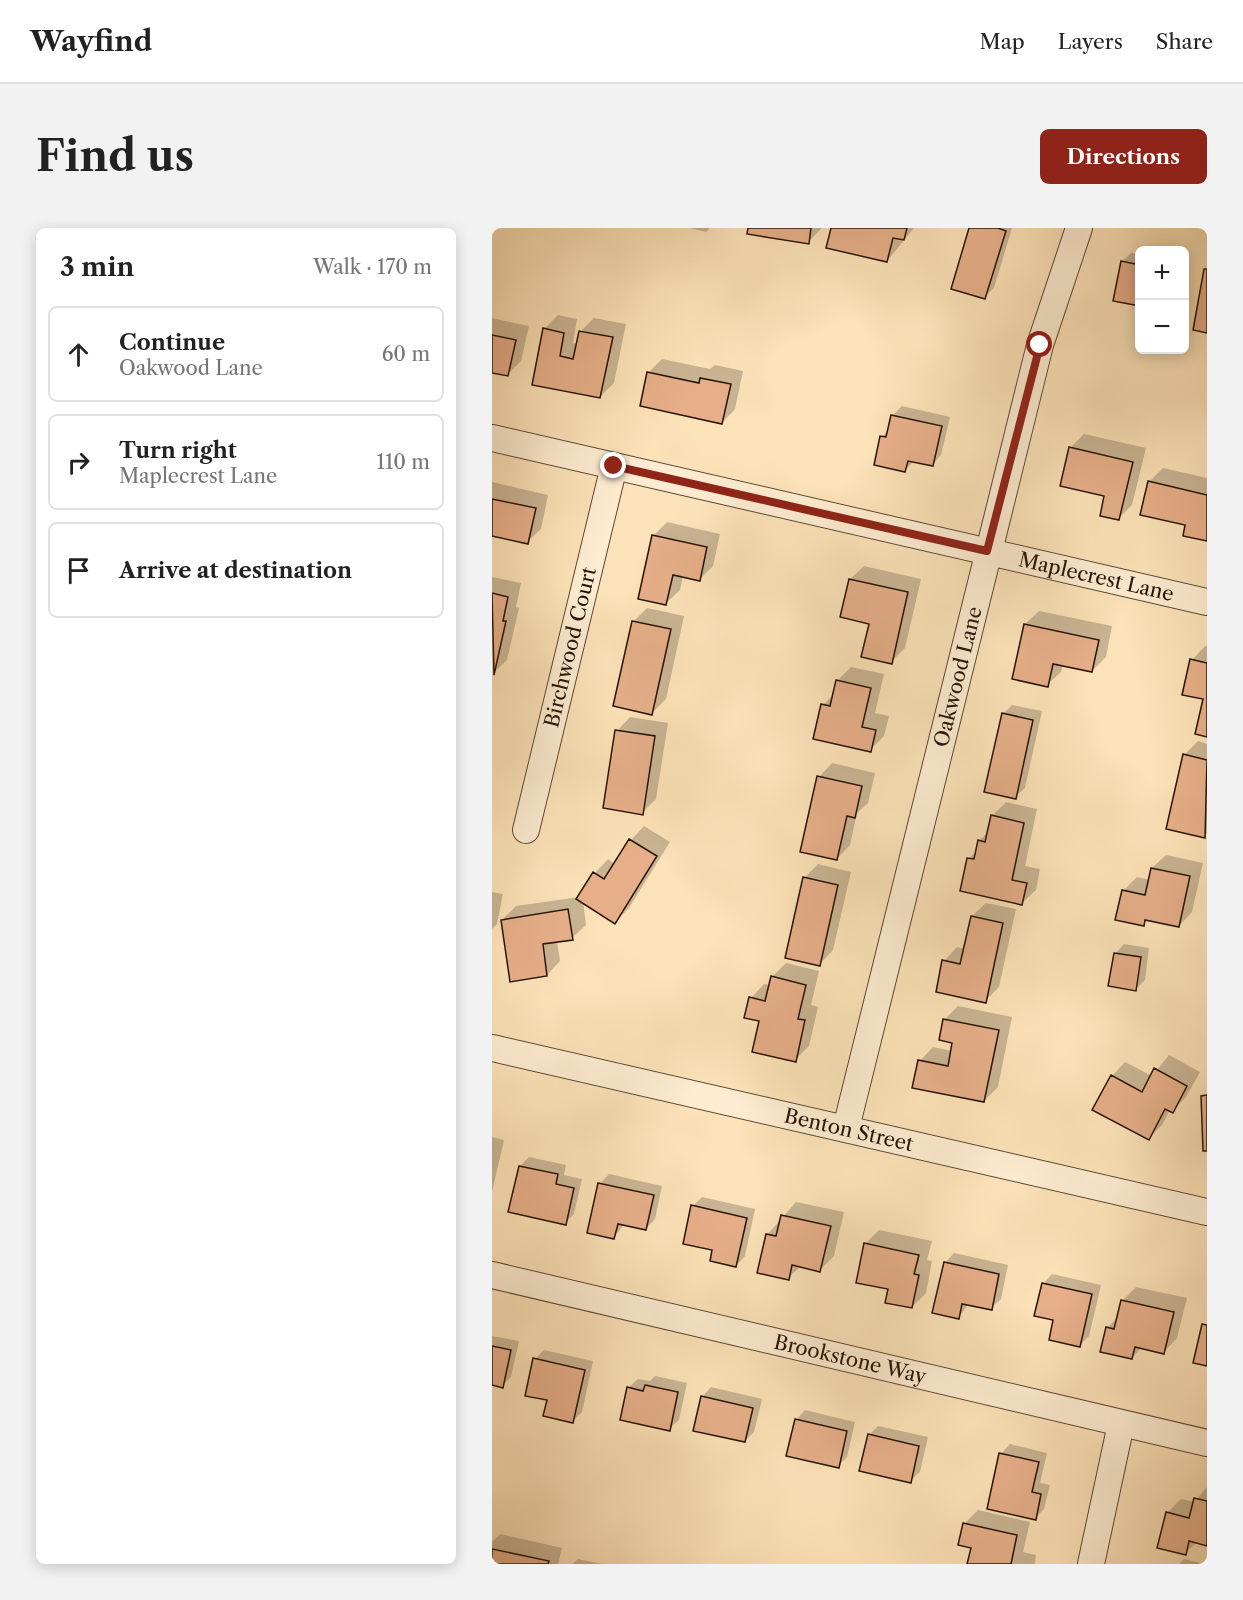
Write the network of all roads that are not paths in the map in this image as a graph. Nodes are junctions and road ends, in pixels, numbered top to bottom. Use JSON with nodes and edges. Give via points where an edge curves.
{"nodes":[{"id":1,"x":1079,"y":228,"type":"edge"},
{"id":2,"x":492,"y":438,"type":"edge"},
{"id":3,"x":614,"y":466,"type":"junction"},
{"id":4,"x":987,"y":551,"type":"junction"},
{"id":5,"x":1207,"y":603,"type":"edge"},
{"id":6,"x":526,"y":830,"type":"dead end"},
{"id":7,"x":492,"y":1048,"type":"edge"},
{"id":8,"x":846,"y":1128,"type":"junction"},
{"id":9,"x":1207,"y":1212,"type":"edge"},
{"id":10,"x":492,"y":1275,"type":"edge"},
{"id":11,"x":1121,"y":1424,"type":"junction"},
{"id":12,"x":1207,"y":1443,"type":"edge"},
{"id":13,"x":1091,"y":1564,"type":"edge"}],
"edges":[{"from":1,"to":4,"type":"street","name":"Oakwood Lane","via":[[1040,345]]},
{"from":2,"to":3,"type":"street","name":"Maplecrest Lane"},
{"from":3,"to":4,"type":"street","name":"Maplecrest Lane"},
{"from":3,"to":6,"type":"street","name":"Birchwood Court"},
{"from":4,"to":5,"type":"street","name":"Maplecrest Lane"},
{"from":4,"to":8,"type":"street","name":"Oakwood Lane"},
{"from":7,"to":8,"type":"street","name":"Benton Street"},
{"from":8,"to":9,"type":"street","name":"Benton Street"},
{"from":10,"to":11,"type":"street","name":"Brookstone Way"},
{"from":11,"to":12,"type":"street","name":"Brookstone Way"},
{"from":11,"to":13,"type":"street"}]}
